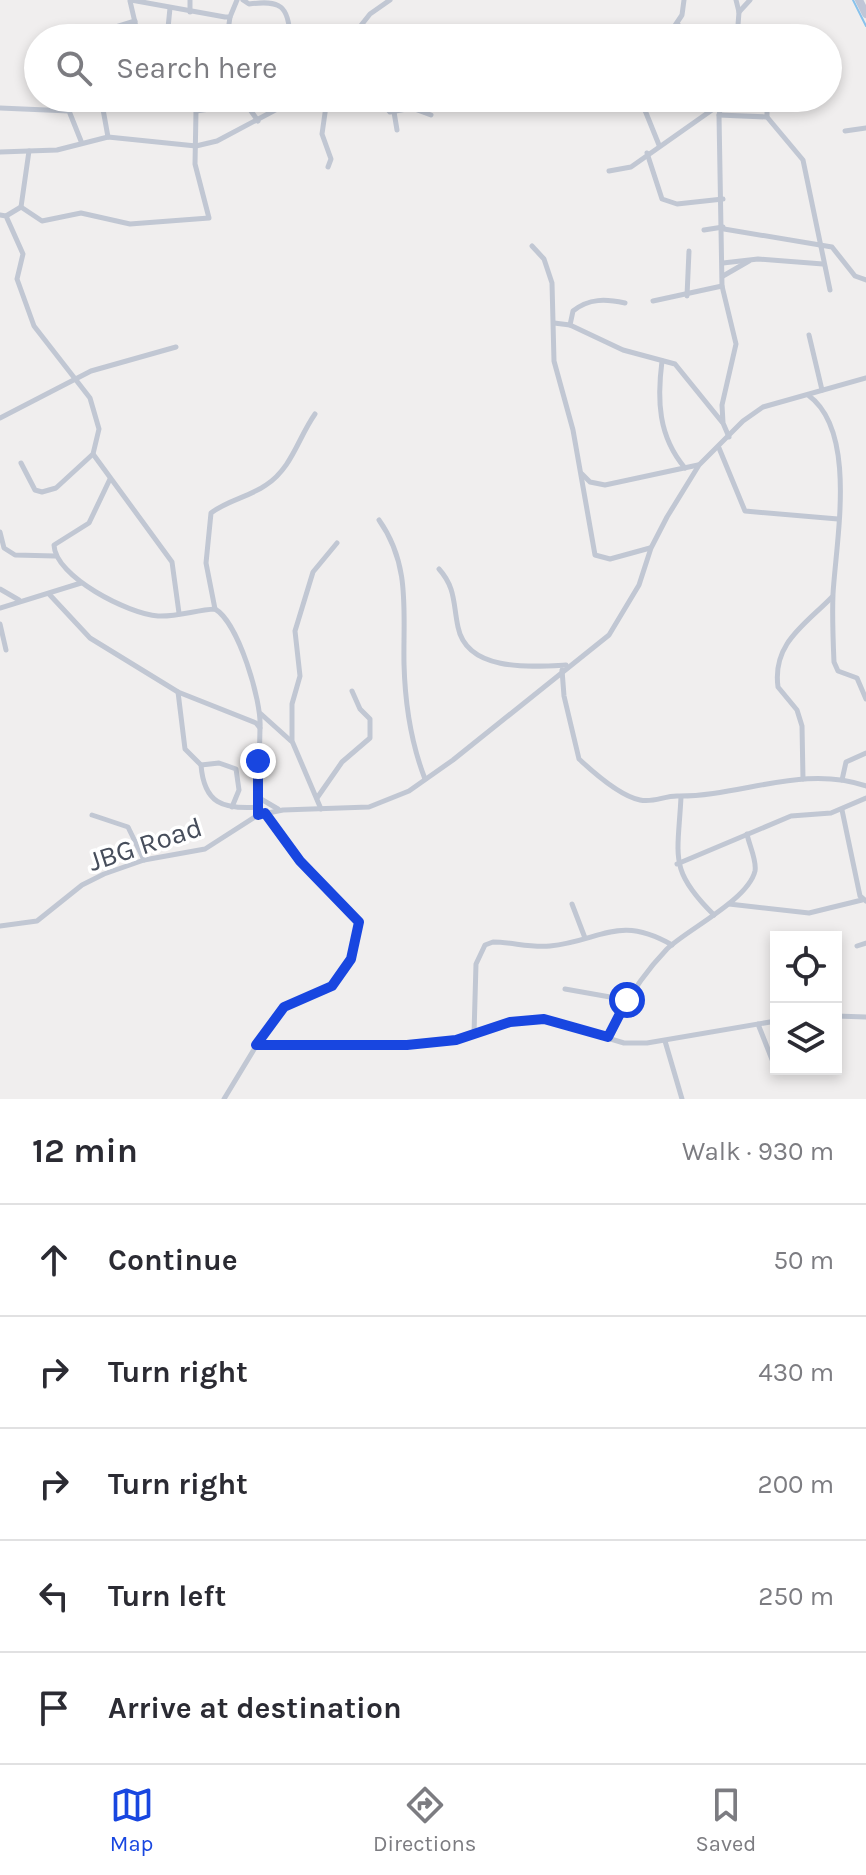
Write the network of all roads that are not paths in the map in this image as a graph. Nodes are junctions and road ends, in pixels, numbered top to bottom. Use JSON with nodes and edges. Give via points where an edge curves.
{"nodes":[{"id":1,"x":130,"y":0,"type":"edge"},
{"id":2,"x":190,"y":0,"type":"edge"},
{"id":3,"x":240,"y":0,"type":"edge"},
{"id":4,"x":390,"y":0,"type":"edge"},
{"id":5,"x":684,"y":0,"type":"edge"},
{"id":6,"x":736,"y":0,"type":"edge"},
{"id":7,"x":750,"y":0,"type":"edge"},
{"id":8,"x":859,"y":0,"type":"edge"},
{"id":9,"x":156,"y":3,"type":"edge"},
{"id":10,"x":170,"y":8,"type":"junction"},
{"id":11,"x":190,"y":12,"type":"junction"},
{"id":12,"x":739,"y":12,"type":"junction"},
{"id":13,"x":866,"y":14,"type":"edge"},
{"id":14,"x":230,"y":17,"type":"junction"},
{"id":15,"x":135,"y":21,"type":"joint"},
{"id":16,"x":125,"y":24,"type":"edge"},
{"id":17,"x":168,"y":24,"type":"edge"},
{"id":18,"x":229,"y":24,"type":"edge"},
{"id":19,"x":289,"y":24,"type":"edge"},
{"id":20,"x":362,"y":24,"type":"edge"},
{"id":21,"x":677,"y":24,"type":"edge"},
{"id":22,"x":738,"y":24,"type":"edge"},
{"id":23,"x":0,"y":108,"type":"edge"},
{"id":24,"x":24,"y":109,"type":"edge"},
{"id":25,"x":69,"y":112,"type":"edge"},
{"id":26,"x":104,"y":112,"type":"edge"},
{"id":27,"x":196,"y":112,"type":"edge"},
{"id":28,"x":252,"y":112,"type":"edge"},
{"id":29,"x":274,"y":112,"type":"edge"},
{"id":30,"x":325,"y":112,"type":"edge"},
{"id":31,"x":394,"y":112,"type":"edge"},
{"id":32,"x":423,"y":112,"type":"edge"},
{"id":33,"x":646,"y":112,"type":"edge"},
{"id":34,"x":706,"y":112,"type":"edge"},
{"id":35,"x":720,"y":112,"type":"edge"},
{"id":36,"x":767,"y":112,"type":"edge"},
{"id":37,"x":431,"y":115,"type":"dead end"},
{"id":38,"x":719,"y":115,"type":"junction"},
{"id":39,"x":767,"y":117,"type":"junction"},
{"id":40,"x":258,"y":121,"type":"junction"},
{"id":41,"x":866,"y":128,"type":"edge"},
{"id":42,"x":397,"y":130,"type":"dead end"},
{"id":43,"x":845,"y":131,"type":"dead end"},
{"id":44,"x":108,"y":137,"type":"junction"},
{"id":45,"x":81,"y":141,"type":"junction"},
{"id":46,"x":659,"y":145,"type":"junction"},
{"id":47,"x":196,"y":146,"type":"junction"},
{"id":48,"x":29,"y":151,"type":"junction"},
{"id":49,"x":0,"y":152,"type":"edge"},
{"id":50,"x":647,"y":153,"type":"junction"},
{"id":51,"x":328,"y":167,"type":"dead end"},
{"id":52,"x":609,"y":171,"type":"dead end"},
{"id":53,"x":723,"y":199,"type":"junction"},
{"id":54,"x":21,"y":207,"type":"junction"},
{"id":55,"x":3,"y":215,"type":"edge"},
{"id":56,"x":724,"y":228,"type":"junction"},
{"id":57,"x":704,"y":230,"type":"dead end"},
{"id":58,"x":819,"y":243,"type":"junction"},
{"id":59,"x":532,"y":246,"type":"dead end"},
{"id":60,"x":689,"y":251,"type":"dead end"},
{"id":61,"x":752,"y":259,"type":"junction"},
{"id":62,"x":723,"y":263,"type":"junction"},
{"id":63,"x":823,"y":264,"type":"junction"},
{"id":64,"x":722,"y":277,"type":"junction"},
{"id":65,"x":866,"y":280,"type":"edge"},
{"id":66,"x":722,"y":286,"type":"junction"},
{"id":67,"x":830,"y":290,"type":"dead end"},
{"id":68,"x":687,"y":296,"type":"junction"},
{"id":69,"x":653,"y":301,"type":"dead end"},
{"id":70,"x":625,"y":303,"type":"dead end"},
{"id":71,"x":554,"y":323,"type":"junction"},
{"id":72,"x":570,"y":325,"type":"junction"},
{"id":73,"x":809,"y":335,"type":"dead end"},
{"id":74,"x":176,"y":347,"type":"dead end"},
{"id":75,"x":662,"y":361,"type":"junction"},
{"id":76,"x":866,"y":378,"type":"edge"},
{"id":77,"x":72,"y":379,"type":"junction"},
{"id":78,"x":822,"y":390,"type":"junction"},
{"id":79,"x":807,"y":394,"type":"junction"},
{"id":80,"x":315,"y":414,"type":"dead end"},
{"id":81,"x":0,"y":418,"type":"edge"},
{"id":82,"x":723,"y":423,"type":"junction"},
{"id":83,"x":729,"y":437,"type":"junction"},
{"id":84,"x":719,"y":448,"type":"junction"},
{"id":85,"x":93,"y":454,"type":"junction"},
{"id":86,"x":21,"y":463,"type":"dead end"},
{"id":87,"x":699,"y":465,"type":"junction"},
{"id":88,"x":686,"y":468,"type":"junction"},
{"id":89,"x":581,"y":474,"type":"junction"},
{"id":90,"x":110,"y":479,"type":"junction"},
{"id":91,"x":838,"y":519,"type":"junction"},
{"id":92,"x":379,"y":520,"type":"dead end"},
{"id":93,"x":0,"y":532,"type":"edge"},
{"id":94,"x":337,"y":543,"type":"dead end"},
{"id":95,"x":651,"y":548,"type":"junction"},
{"id":96,"x":8,"y":552,"type":"junction"},
{"id":97,"x":0,"y":554,"type":"edge"},
{"id":98,"x":56,"y":556,"type":"junction"},
{"id":99,"x":439,"y":569,"type":"dead end"},
{"id":100,"x":82,"y":583,"type":"junction"},
{"id":101,"x":0,"y":589,"type":"edge"},
{"id":102,"x":49,"y":594,"type":"junction"},
{"id":103,"x":833,"y":596,"type":"junction"},
{"id":104,"x":20,"y":600,"type":"junction"},
{"id":105,"x":0,"y":608,"type":"edge"},
{"id":106,"x":215,"y":609,"type":"junction"},
{"id":107,"x":179,"y":613,"type":"junction"},
{"id":108,"x":0,"y":624,"type":"edge"},
{"id":109,"x":6,"y":650,"type":"dead end"},
{"id":110,"x":565,"y":668,"type":"junction"},
{"id":111,"x":352,"y":691,"type":"dead end"},
{"id":112,"x":178,"y":692,"type":"junction"},
{"id":113,"x":866,"y":699,"type":"edge"},
{"id":114,"x":261,"y":714,"type":"junction"},
{"id":115,"x":260,"y":728,"type":"junction"},
{"id":116,"x":292,"y":741,"type":"junction"},
{"id":117,"x":866,"y":753,"type":"edge"},
{"id":118,"x":201,"y":765,"type":"junction"},
{"id":119,"x":425,"y":779,"type":"junction"},
{"id":120,"x":803,"y":779,"type":"junction"},
{"id":121,"x":842,"y":780,"type":"junction"},
{"id":122,"x":866,"y":786,"type":"edge"},
{"id":123,"x":681,"y":797,"type":"junction"},
{"id":124,"x":317,"y":798,"type":"junction"},
{"id":125,"x":866,"y":798,"type":"edge"},
{"id":126,"x":261,"y":799,"type":"junction"},
{"id":127,"x":232,"y":807,"type":"junction"},
{"id":128,"x":260,"y":807,"type":"junction"},
{"id":129,"x":321,"y":809,"type":"junction"},
{"id":130,"x":283,"y":810,"type":"junction"},
{"id":131,"x":842,"y":810,"type":"junction"},
{"id":132,"x":262,"y":814,"type":"junction"},
{"id":133,"x":92,"y":815,"type":"dead end"},
{"id":134,"x":747,"y":834,"type":"junction"},
{"id":135,"x":144,"y":860,"type":"junction"},
{"id":136,"x":677,"y":864,"type":"junction"},
{"id":137,"x":864,"y":900,"type":"edge"},
{"id":138,"x":572,"y":904,"type":"dead end"},
{"id":139,"x":728,"y":904,"type":"junction"},
{"id":140,"x":714,"y":915,"type":"junction"},
{"id":141,"x":0,"y":926,"type":"edge"},
{"id":142,"x":585,"y":938,"type":"junction"},
{"id":143,"x":866,"y":943,"type":"edge"},
{"id":144,"x":672,"y":945,"type":"junction"},
{"id":145,"x":857,"y":946,"type":"dead end"},
{"id":146,"x":565,"y":989,"type":"dead end"},
{"id":147,"x":627,"y":1000,"type":"junction"},
{"id":148,"x":842,"y":1016,"type":"edge"},
{"id":149,"x":866,"y":1017,"type":"edge"},
{"id":150,"x":770,"y":1022,"type":"edge"},
{"id":151,"x":758,"y":1024,"type":"junction"},
{"id":152,"x":474,"y":1034,"type":"junction"},
{"id":153,"x":608,"y":1037,"type":"junction"},
{"id":154,"x":665,"y":1041,"type":"junction"},
{"id":155,"x":651,"y":1043,"type":"junction"},
{"id":156,"x":256,"y":1045,"type":"junction"},
{"id":157,"x":669,"y":1053,"type":"junction"},
{"id":158,"x":770,"y":1054,"type":"edge"},
{"id":159,"x":224,"y":1099,"type":"edge"},
{"id":160,"x":682,"y":1099,"type":"edge"}],
"edges":[{"from":1,"to":9,"type":"street"},
{"from":1,"to":15,"type":"street"},
{"from":2,"to":11,"type":"street"},
{"from":3,"to":14,"type":"street"},
{"from":3,"to":19,"type":"street","via":[[279,5]]},
{"from":4,"to":20,"type":"street"},
{"from":5,"to":21,"type":"street"},
{"from":6,"to":12,"type":"street"},
{"from":7,"to":12,"type":"street"},
{"from":8,"to":13,"type":"main road"},
{"from":9,"to":10,"type":"street"},
{"from":10,"to":11,"type":"street"},
{"from":10,"to":17,"type":"street"},
{"from":11,"to":14,"type":"street"},
{"from":12,"to":22,"type":"street"},
{"from":14,"to":18,"type":"street"},
{"from":15,"to":16,"type":"street"},
{"from":23,"to":24,"type":"street"},
{"from":25,"to":45,"type":"street"},
{"from":26,"to":44,"type":"street"},
{"from":27,"to":47,"type":"street"},
{"from":28,"to":40,"type":"street"},
{"from":29,"to":40,"type":"street"},
{"from":30,"to":51,"type":"street","via":[[322,134],[331,159]]},
{"from":31,"to":42,"type":"street"},
{"from":32,"to":37,"type":"street"},
{"from":33,"to":46,"type":"street"},
{"from":34,"to":46,"type":"street"},
{"from":35,"to":38,"type":"street"},
{"from":36,"to":39,"type":"street"},
{"from":38,"to":39,"type":"street"},
{"from":38,"to":53,"type":"street"},
{"from":39,"to":58,"type":"street","via":[[803,160]]},
{"from":40,"to":47,"type":"street"},
{"from":41,"to":43,"type":"street"},
{"from":44,"to":45,"type":"street"},
{"from":44,"to":47,"type":"street"},
{"from":45,"to":48,"type":"street","via":[[66,149]]},
{"from":46,"to":50,"type":"street"},
{"from":47,"to":54,"type":"street","via":[[206,219],[130,224],[81,213],[42,221]]},
{"from":48,"to":49,"type":"street"},
{"from":48,"to":54,"type":"street"},
{"from":50,"to":52,"type":"street","via":[[631,167]]},
{"from":50,"to":53,"type":"street","via":[[662,199],[677,204]]},
{"from":53,"to":56,"type":"street"},
{"from":54,"to":55,"type":"street"},
{"from":55,"to":77,"type":"street","via":[[23,254],[17,279],[34,326]]},
{"from":56,"to":57,"type":"street"},
{"from":56,"to":58,"type":"street"},
{"from":56,"to":62,"type":"street"},
{"from":58,"to":63,"type":"street"},
{"from":58,"to":65,"type":"street","via":[[836,249],[855,276]]},
{"from":59,"to":71,"type":"street","via":[[544,259],[552,283]]},
{"from":60,"to":68,"type":"street"},
{"from":61,"to":62,"type":"street"},
{"from":61,"to":63,"type":"street"},
{"from":61,"to":64,"type":"street"},
{"from":62,"to":64,"type":"street"},
{"from":63,"to":67,"type":"street"},
{"from":64,"to":66,"type":"street"},
{"from":66,"to":68,"type":"street"},
{"from":66,"to":82,"type":"street","via":[[736,344]]},
{"from":68,"to":69,"type":"street"},
{"from":70,"to":72,"type":"street","via":[[606,299],[584,304],[573,311]]},
{"from":71,"to":72,"type":"street"},
{"from":71,"to":89,"type":"street","via":[[554,361]]},
{"from":72,"to":75,"type":"street"},
{"from":73,"to":78,"type":"street"},
{"from":74,"to":77,"type":"street"},
{"from":75,"to":82,"type":"street","via":[[675,364]]},
{"from":75,"to":88,"type":"street","via":[[660,413],[671,448]]},
{"from":76,"to":78,"type":"street"},
{"from":77,"to":81,"type":"street"},
{"from":77,"to":85,"type":"street","via":[[93,403],[99,429]]},
{"from":78,"to":79,"type":"street"},
{"from":79,"to":83,"type":"street","via":[[763,407]]},
{"from":79,"to":91,"type":"street","via":[[820,403],[833,429]]},
{"from":80,"to":106,"type":"street","via":[[292,457],[270,483],[211,513],[206,563]]},
{"from":82,"to":83,"type":"street"},
{"from":83,"to":84,"type":"street"},
{"from":84,"to":87,"type":"street"},
{"from":84,"to":91,"type":"street","via":[[745,511]]},
{"from":85,"to":86,"type":"street","via":[[56,488],[42,492],[35,490]]},
{"from":85,"to":90,"type":"street"},
{"from":87,"to":88,"type":"street"},
{"from":87,"to":95,"type":"street"},
{"from":88,"to":89,"type":"street","via":[[605,485]]},
{"from":89,"to":95,"type":"street","via":[[595,555],[610,559]]},
{"from":90,"to":98,"type":"street","via":[[89,523],[56,542]]},
{"from":90,"to":107,"type":"street","via":[[172,562]]},
{"from":91,"to":103,"type":"street"},
{"from":92,"to":119,"type":"street","via":[[399,558],[406,603],[408,707]]},
{"from":93,"to":96,"type":"street"},
{"from":94,"to":116,"type":"street","via":[[313,572],[295,631],[300,676],[292,704]]},
{"from":95,"to":110,"type":"street","via":[[620,620],[609,635]]},
{"from":96,"to":97,"type":"street"},
{"from":96,"to":98,"type":"street"},
{"from":98,"to":100,"type":"street"},
{"from":99,"to":110,"type":"street","via":[[452,585],[462,641],[469,650],[531,669]]},
{"from":100,"to":102,"type":"street"},
{"from":100,"to":107,"type":"street","via":[[145,614]]},
{"from":101,"to":104,"type":"street"},
{"from":102,"to":104,"type":"street"},
{"from":102,"to":112,"type":"street","via":[[90,638]]},
{"from":103,"to":113,"type":"street","via":[[836,668],[857,678]]},
{"from":103,"to":120,"type":"street","via":[[794,631],[779,664],[778,687],[797,710],[804,733]]},
{"from":104,"to":105,"type":"street"},
{"from":106,"to":107,"type":"street"},
{"from":106,"to":114,"type":"street","via":[[228,619]]},
{"from":108,"to":109,"type":"street"},
{"from":110,"to":119,"type":"street"},
{"from":110,"to":123,"type":"street","via":[[564,696],[579,759],[634,799]]},
{"from":111,"to":124,"type":"street","via":[[370,719],[370,738],[342,762]]},
{"from":112,"to":115,"type":"street"},
{"from":112,"to":118,"type":"street","via":[[185,749]]},
{"from":114,"to":115,"type":"street"},
{"from":114,"to":116,"type":"street"},
{"from":115,"to":126,"type":"street"},
{"from":116,"to":124,"type":"street"},
{"from":117,"to":121,"type":"street","via":[[846,762]]},
{"from":118,"to":127,"type":"street","via":[[207,795]]},
{"from":118,"to":127,"type":"street","via":[[219,763],[236,769],[239,790]]},
{"from":119,"to":129,"type":"street","via":[[369,807]]},
{"from":120,"to":121,"type":"street"},
{"from":120,"to":123,"type":"street"},
{"from":121,"to":122,"type":"street"},
{"from":123,"to":136,"type":"street"},
{"from":124,"to":129,"type":"street"},
{"from":125,"to":131,"type":"street"},
{"from":126,"to":128,"type":"street"},
{"from":126,"to":130,"type":"street"},
{"from":127,"to":128,"type":"street"},
{"from":128,"to":132,"type":"street"},
{"from":129,"to":130,"type":"street"},
{"from":130,"to":132,"type":"street"},
{"from":131,"to":134,"type":"street","via":[[791,816]]},
{"from":131,"to":137,"type":"street"},
{"from":132,"to":135,"type":"street","name":"JBG Road","via":[[205,849]]},
{"from":132,"to":156,"type":"street","via":[[359,928],[351,959],[332,986],[284,1007]]},
{"from":133,"to":135,"type":"street","via":[[128,827]]},
{"from":134,"to":136,"type":"street"},
{"from":134,"to":139,"type":"street","via":[[755,871]]},
{"from":135,"to":141,"type":"street","name":"JBG Road","via":[[82,885],[37,921]]},
{"from":136,"to":140,"type":"street","via":[[686,886]]},
{"from":137,"to":139,"type":"street","via":[[809,913]]},
{"from":138,"to":142,"type":"street"},
{"from":139,"to":140,"type":"street"},
{"from":140,"to":144,"type":"street"},
{"from":142,"to":144,"type":"street","via":[[604,930],[626,930]]},
{"from":142,"to":152,"type":"street","via":[[537,947],[485,945],[476,964]]},
{"from":143,"to":145,"type":"street"},
{"from":144,"to":147,"type":"street"},
{"from":146,"to":147,"type":"street"},
{"from":147,"to":153,"type":"street"},
{"from":148,"to":149,"type":"street"},
{"from":150,"to":151,"type":"street"},
{"from":151,"to":154,"type":"street"},
{"from":151,"to":158,"type":"street"},
{"from":152,"to":153,"type":"street","via":[[510,1022],[544,1019]]},
{"from":152,"to":156,"type":"street","via":[[407,1045]]},
{"from":153,"to":155,"type":"street"},
{"from":154,"to":155,"type":"street"},
{"from":154,"to":157,"type":"street"},
{"from":155,"to":157,"type":"street"},
{"from":156,"to":159,"type":"street"},
{"from":157,"to":160,"type":"street"}]}
